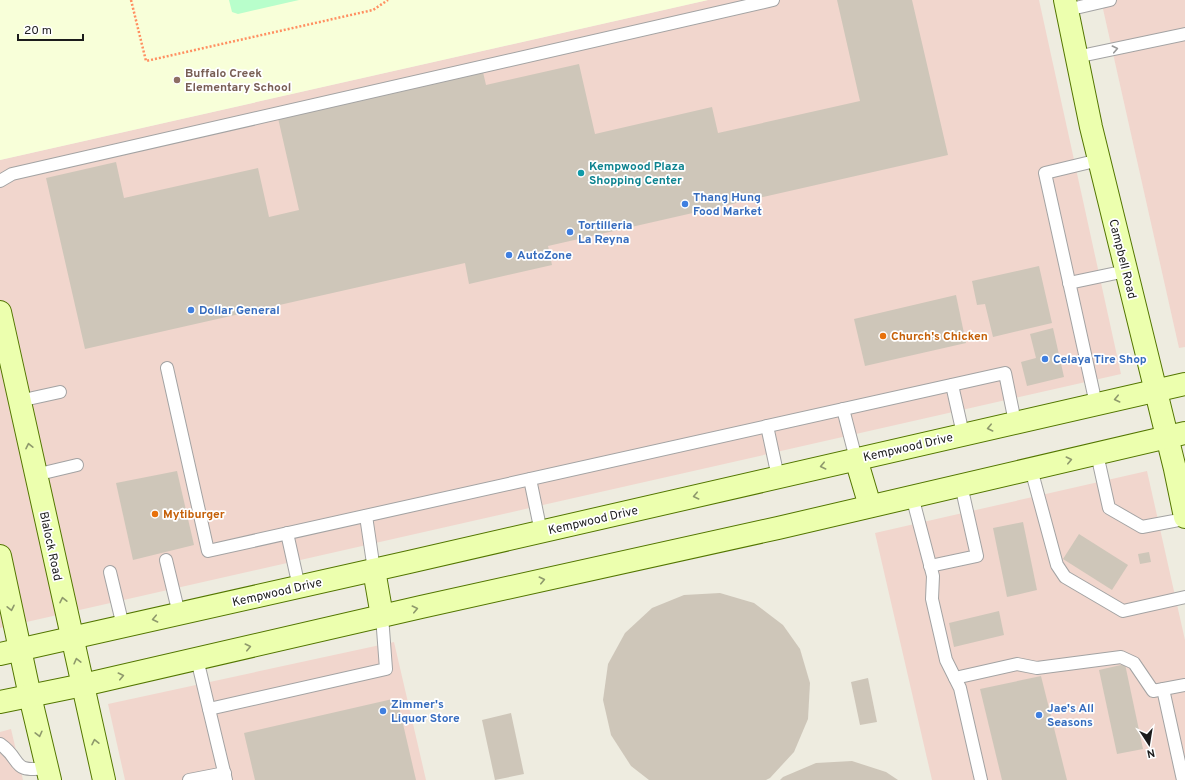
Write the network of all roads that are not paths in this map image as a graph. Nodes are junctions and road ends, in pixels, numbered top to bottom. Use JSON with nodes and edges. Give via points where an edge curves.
{"nodes":[{"id":1,"x":773,"y":0,"type":"edge"},
{"id":2,"x":1110,"y":0,"type":"edge"},
{"id":3,"x":1066,"y":5,"type":"edge"},
{"id":4,"x":1185,"y":34,"type":"edge"},
{"id":5,"x":1076,"y":57,"type":"junction"},
{"id":6,"x":1099,"y":160,"type":"junction"},
{"id":7,"x":0,"y":181,"type":"edge"},
{"id":8,"x":1126,"y":271,"type":"junction"},
{"id":9,"x":1070,"y":283,"type":"junction"},
{"id":10,"x":0,"y":312,"type":"edge"},
{"id":11,"x":167,"y":368,"type":"dead end"},
{"id":12,"x":1185,"y":384,"type":"edge"},
{"id":13,"x":952,"y":385,"type":"junction"},
{"id":14,"x":1155,"y":390,"type":"junction"},
{"id":15,"x":60,"y":392,"type":"dead end"},
{"id":16,"x":20,"y":401,"type":"junction"},
{"id":17,"x":1096,"y":404,"type":"junction"},
{"id":18,"x":843,"y":409,"type":"junction"},
{"id":19,"x":1015,"y":422,"type":"junction"},
{"id":20,"x":767,"y":426,"type":"junction"},
{"id":21,"x":963,"y":434,"type":"junction"},
{"id":22,"x":1176,"y":435,"type":"edge"},
{"id":23,"x":1097,"y":454,"type":"junction"},
{"id":24,"x":856,"y":459,"type":"junction"},
{"id":25,"x":77,"y":465,"type":"dead end"},
{"id":26,"x":1031,"y":469,"type":"junction"},
{"id":27,"x":36,"y":474,"type":"junction"},
{"id":28,"x":778,"y":477,"type":"junction"},
{"id":29,"x":530,"y":479,"type":"junction"},
{"id":30,"x":961,"y":485,"type":"junction"},
{"id":31,"x":912,"y":496,"type":"junction"},
{"id":32,"x":870,"y":506,"type":"junction"},
{"id":33,"x":366,"y":516,"type":"junction"},
{"id":34,"x":1185,"y":518,"type":"edge"},
{"id":35,"x":541,"y":532,"type":"junction"},
{"id":36,"x":287,"y":533,"type":"junction"},
{"id":37,"x":0,"y":556,"type":"edge"},
{"id":38,"x":166,"y":560,"type":"dead end"},
{"id":39,"x":930,"y":566,"type":"junction"},
{"id":40,"x":374,"y":570,"type":"junction"},
{"id":41,"x":110,"y":572,"type":"dead end"},
{"id":42,"x":3,"y":582,"type":"edge"},
{"id":43,"x":299,"y":587,"type":"junction"},
{"id":44,"x":1185,"y":597,"type":"edge"},
{"id":45,"x":179,"y":614,"type":"junction"},
{"id":46,"x":382,"y":616,"type":"junction"},
{"id":47,"x":123,"y":626,"type":"junction"},
{"id":48,"x":72,"y":638,"type":"junction"},
{"id":49,"x":10,"y":652,"type":"edge"},
{"id":50,"x":197,"y":659,"type":"junction"},
{"id":51,"x":955,"y":678,"type":"junction"},
{"id":52,"x":83,"y":685,"type":"junction"},
{"id":53,"x":1185,"y":685,"type":"edge"},
{"id":54,"x":1163,"y":689,"type":"junction"},
{"id":55,"x":30,"y":696,"type":"junction"},
{"id":56,"x":0,"y":702,"type":"edge"},
{"id":57,"x":209,"y":709,"type":"junction"},
{"id":58,"x":0,"y":744,"type":"edge"},
{"id":59,"x":49,"y":774,"type":"edge"},
{"id":60,"x":226,"y":776,"type":"edge"},
{"id":61,"x":104,"y":780,"type":"edge"},
{"id":62,"x":189,"y":780,"type":"edge"},
{"id":63,"x":981,"y":780,"type":"edge"},
{"id":64,"x":1183,"y":780,"type":"edge"}],
"edges":[{"from":1,"to":7,"type":"lane","via":[[12,174]]},
{"from":2,"to":3,"type":"lane"},
{"from":3,"to":5,"type":"main road","name":"Campbell Road"},
{"from":5,"to":4,"type":"lane","one_way":true},
{"from":5,"to":6,"type":"main road","name":"Campbell Road"},
{"from":6,"to":8,"type":"main road","name":"Campbell Road"},
{"from":6,"to":9,"type":"lane","via":[[1045,173]]},
{"from":8,"to":9,"type":"lane"},
{"from":8,"to":14,"type":"main road","name":"Campbell Road"},
{"from":9,"to":17,"type":"lane"},
{"from":10,"to":16,"type":"main road","name":"Blalock Road"},
{"from":11,"to":36,"type":"lane","via":[[208,551]]},
{"from":12,"to":14,"type":"main road","name":"Kempwood Drive"},
{"from":13,"to":18,"type":"lane"},
{"from":13,"to":19,"type":"lane","via":[[1005,373]]},
{"from":13,"to":21,"type":"lane"},
{"from":14,"to":17,"type":"main road","name":"Kempwood Drive","one_way":true},
{"from":14,"to":22,"type":"main road","name":"Campbell Road"},
{"from":15,"to":16,"type":"lane"},
{"from":27,"to":16,"type":"main road","name":"Blalock Road","one_way":true},
{"from":17,"to":19,"type":"main road","name":"Kempwood Drive"},
{"from":18,"to":20,"type":"lane"},
{"from":18,"to":24,"type":"lane"},
{"from":19,"to":21,"type":"main road","name":"Kempwood Drive","one_way":true},
{"from":20,"to":28,"type":"lane"},
{"from":20,"to":29,"type":"lane"},
{"from":21,"to":24,"type":"main road","name":"Kempwood Drive"},
{"from":22,"to":23,"type":"main road"},
{"from":22,"to":34,"type":"main road","name":"Campbell Road"},
{"from":26,"to":23,"type":"main road","one_way":true},
{"from":23,"to":34,"type":"lane","via":[[1110,508],[1142,528]]},
{"from":24,"to":28,"type":"main road","name":"Kempwood Drive","one_way":true},
{"from":24,"to":32,"type":"main road"},
{"from":25,"to":27,"type":"lane"},
{"from":26,"to":30,"type":"main road"},
{"from":26,"to":44,"type":"lane","via":[[1057,565],[1065,577],[1123,611]]},
{"from":48,"to":27,"type":"main road","name":"Blalock Road","one_way":true},
{"from":28,"to":35,"type":"main road","name":"Kempwood Drive","one_way":true},
{"from":29,"to":33,"type":"lane"},
{"from":29,"to":35,"type":"lane"},
{"from":30,"to":31,"type":"main road"},
{"from":30,"to":39,"type":"lane","via":[[977,556]]},
{"from":31,"to":32,"type":"main road"},
{"from":31,"to":39,"type":"lane"},
{"from":46,"to":32,"type":"main road","one_way":true},
{"from":33,"to":36,"type":"lane"},
{"from":33,"to":40,"type":"lane"},
{"from":35,"to":40,"type":"main road","name":"Kempwood Drive"},
{"from":36,"to":43,"type":"lane"},
{"from":37,"to":42,"type":"main road"},
{"from":38,"to":45,"type":"lane"},
{"from":39,"to":51,"type":"lane","via":[[933,576],[932,599],[946,660]]},
{"from":40,"to":43,"type":"main road","name":"Kempwood Drive"},
{"from":40,"to":46,"type":"main road"},
{"from":41,"to":47,"type":"lane"},
{"from":42,"to":49,"type":"main road","one_way":true},
{"from":43,"to":45,"type":"main road","name":"Kempwood Drive"},
{"from":45,"to":47,"type":"main road","name":"Kempwood Drive","one_way":true},
{"from":50,"to":46,"type":"main road","one_way":true},
{"from":46,"to":57,"type":"lane","via":[[386,669]]},
{"from":47,"to":48,"type":"main road","name":"Kempwood Drive"},
{"from":48,"to":49,"type":"main road","name":"Kempwood Drive"},
{"from":52,"to":48,"type":"main road","name":"Blalock Road","one_way":true},
{"from":49,"to":55,"type":"main road"},
{"from":52,"to":50,"type":"main road","one_way":true},
{"from":50,"to":57,"type":"lane"},
{"from":51,"to":54,"type":"lane","via":[[1017,664],[1037,668],[1121,657],[1134,663],[1153,691]]},
{"from":51,"to":63,"type":"lane","via":[[960,688]]},
{"from":52,"to":55,"type":"main road"},
{"from":61,"to":52,"type":"main road","name":"Blalock Road","one_way":true},
{"from":53,"to":54,"type":"lane"},
{"from":54,"to":64,"type":"lane"},
{"from":55,"to":56,"type":"main road"},
{"from":55,"to":59,"type":"main road","one_way":true},
{"from":57,"to":60,"type":"lane"},
{"from":58,"to":59,"type":"lane","via":[[22,768]]},
{"from":60,"to":62,"type":"lane"}]}
